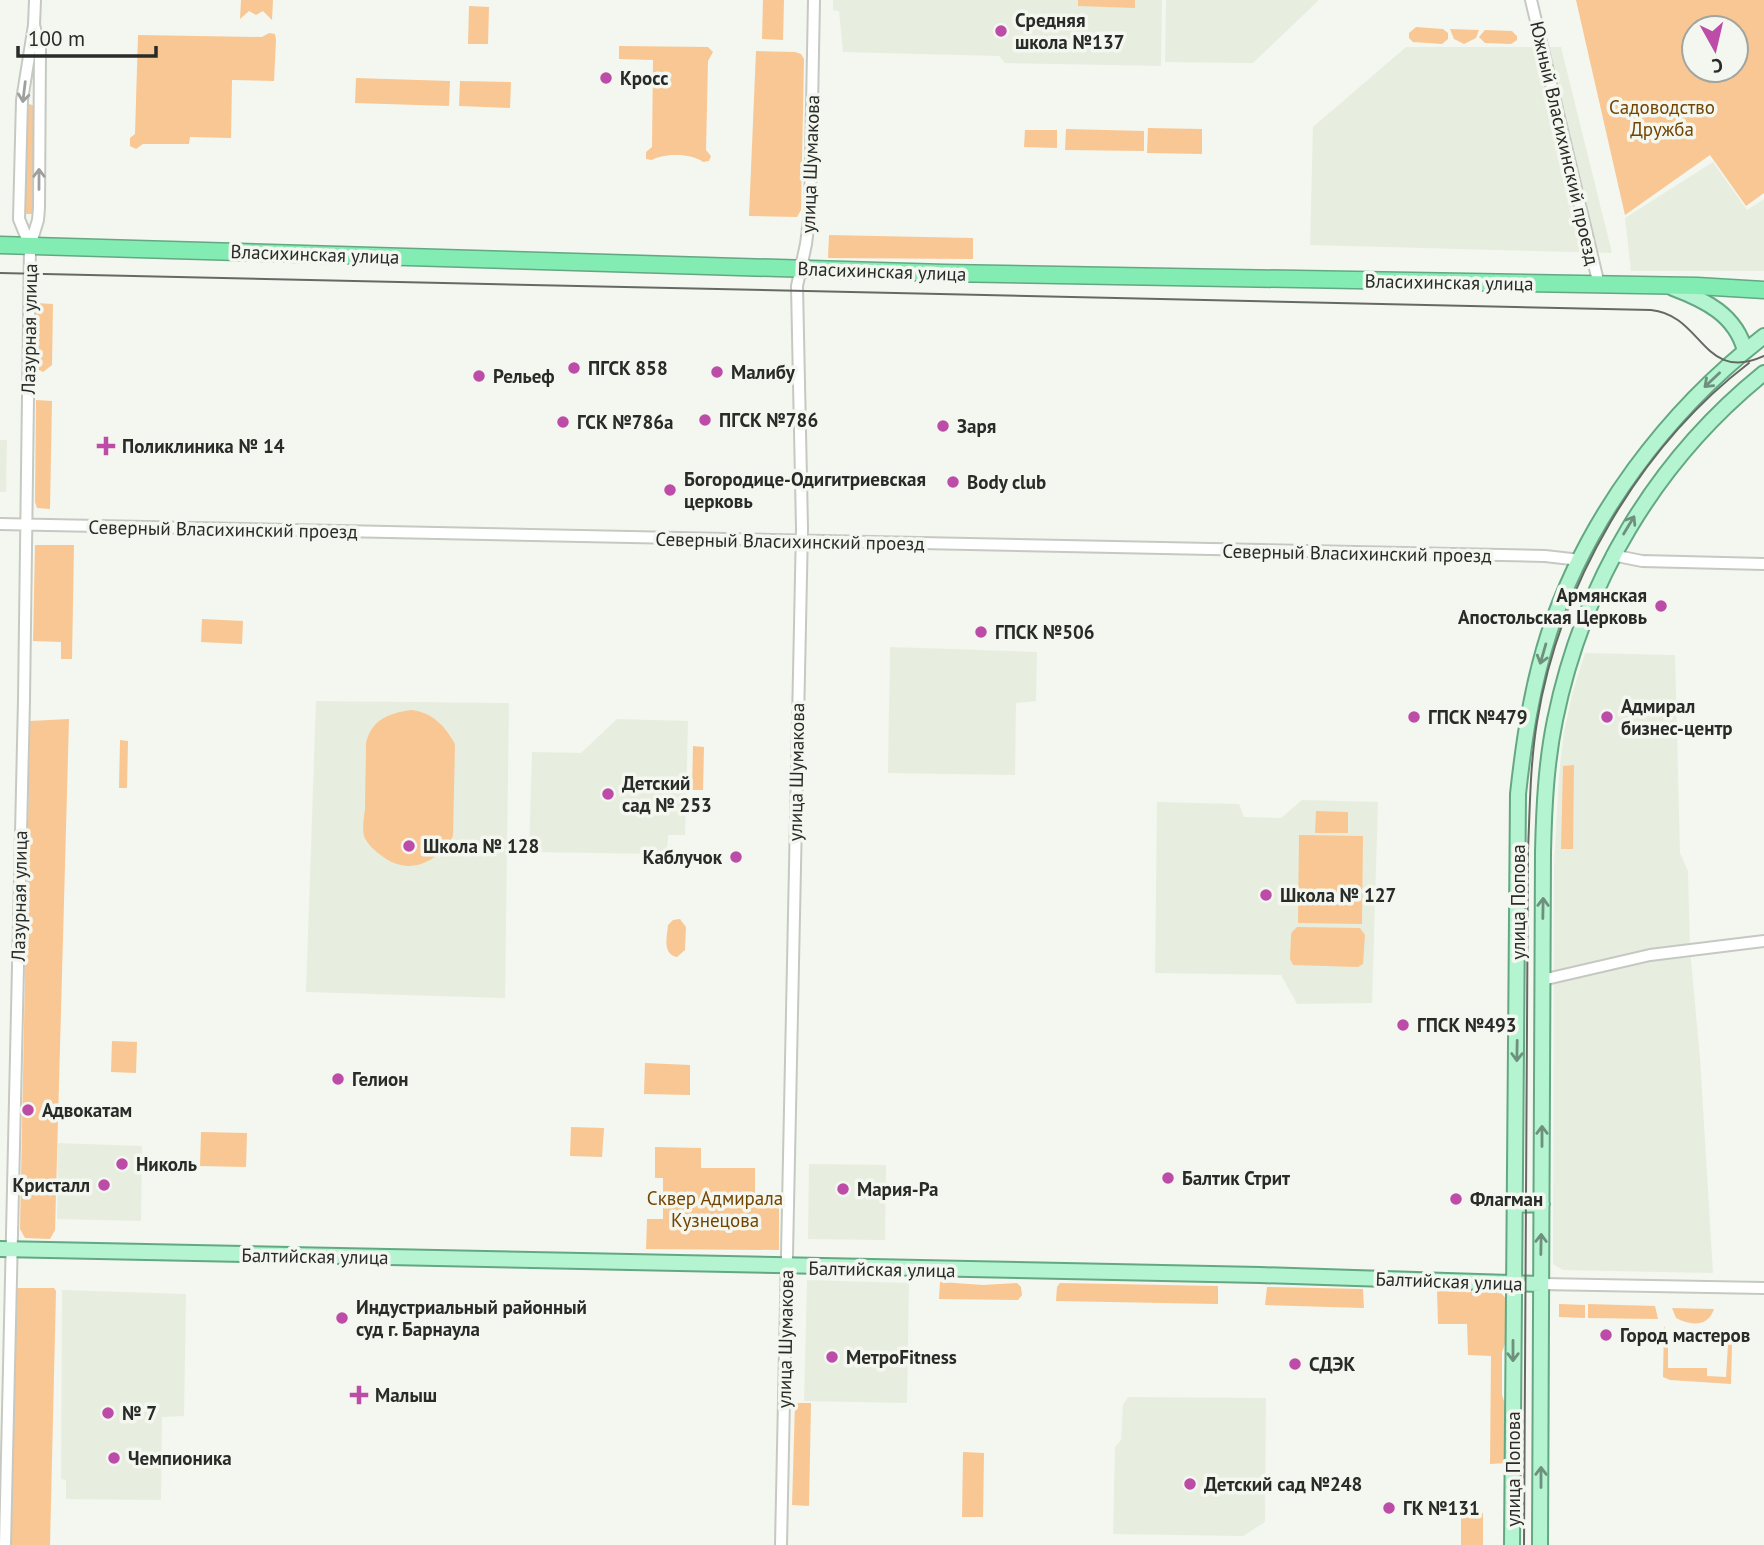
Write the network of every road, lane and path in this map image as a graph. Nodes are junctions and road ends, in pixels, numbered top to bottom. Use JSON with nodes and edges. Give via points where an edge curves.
{"nodes":[{"id":1,"x":35,"y":0,"type":"edge"},
{"id":2,"x":814,"y":0,"type":"edge"},
{"id":3,"x":1531,"y":0,"type":"edge"},
{"id":4,"x":34,"y":25,"type":"junction"},
{"id":5,"x":0,"y":245,"type":"edge"},
{"id":6,"x":30,"y":246,"type":"junction"},
{"id":7,"x":801,"y":268,"type":"junction"},
{"id":8,"x":1599,"y":285,"type":"junction"},
{"id":9,"x":1668,"y":286,"type":"junction"},
{"id":10,"x":1764,"y":290,"type":"edge"},
{"id":11,"x":1764,"y":336,"type":"edge"},
{"id":12,"x":1745,"y":351,"type":"junction"},
{"id":13,"x":1764,"y":373,"type":"edge"},
{"id":14,"x":0,"y":524,"type":"edge"},
{"id":15,"x":26,"y":525,"type":"junction"},
{"id":16,"x":801,"y":541,"type":"junction"},
{"id":17,"x":1612,"y":555,"type":"junction"},
{"id":18,"x":1580,"y":560,"type":"junction"},
{"id":19,"x":1764,"y":564,"type":"edge"},
{"id":20,"x":1764,"y":942,"type":"edge"},
{"id":21,"x":1542,"y":980,"type":"junction"},
{"id":22,"x":1542,"y":1204,"type":"junction"},
{"id":23,"x":1514,"y":1205,"type":"junction"},
{"id":24,"x":5,"y":1249,"type":"edge"},
{"id":25,"x":786,"y":1267,"type":"junction"},
{"id":26,"x":1514,"y":1283,"type":"junction"},
{"id":27,"x":1541,"y":1284,"type":"junction"},
{"id":28,"x":1764,"y":1288,"type":"edge"},
{"id":29,"x":5,"y":1545,"type":"edge"},
{"id":30,"x":781,"y":1545,"type":"edge"},
{"id":31,"x":1512,"y":1545,"type":"edge"},
{"id":32,"x":1540,"y":1545,"type":"edge"}],
"edges":[{"from":1,"to":4,"type":"street","name":"Лазурная улица"},
{"from":2,"to":7,"type":"street","name":"улица Шумакова","via":[[810,212]]},
{"from":3,"to":8,"type":"street","name":"Южный Власихинский проезд"},
{"from":6,"to":4,"type":"street","name":"Лазурная улица","one_way":true,"via":[[39,208],[40,49]]},
{"from":4,"to":6,"type":"street","name":"Лазурная улица","one_way":true,"via":[[22,100],[19,219]]},
{"from":5,"to":6,"type":"highway","name":"Власихинская улица"},
{"from":6,"to":7,"type":"highway","name":"Власихинская улица"},
{"from":6,"to":15,"type":"street","name":"Лазурная улица"},
{"from":7,"to":8,"type":"highway","name":"Власихинская улица"},
{"from":7,"to":16,"type":"street","name":"улица Шумакова","via":[[797,286]]},
{"from":8,"to":9,"type":"highway","name":"Власихинская улица"},
{"from":9,"to":10,"type":"highway","name":"Власихинская улица"},
{"from":9,"to":12,"type":"main road","via":[[1698,297],[1717,311],[1739,331]]},
{"from":11,"to":12,"type":"main road","name":"улица Попова"},
{"from":12,"to":18,"type":"main road","name":"улица Попова","one_way":true,"via":[[1660,436],[1603,517]]},
{"from":17,"to":13,"type":"main road","name":"улица Попова","one_way":true,"via":[[1662,478],[1700,433]]},
{"from":14,"to":15,"type":"street","name":"Северный Власихинский проезд"},
{"from":15,"to":16,"type":"street","name":"Северный Власихинский проезд"},
{"from":15,"to":24,"type":"street","name":"Лазурная улица"},
{"from":16,"to":18,"type":"street","name":"Северный Власихинский проезд"},
{"from":16,"to":25,"type":"street","name":"улица Шумакова"},
{"from":17,"to":19,"type":"street","via":[[1642,561]]},
{"from":21,"to":17,"type":"main road","name":"улица Попова","one_way":true,"via":[[1545,796],[1554,722],[1579,632]]},
{"from":18,"to":23,"type":"main road","name":"улица Попова","one_way":true,"via":[[1538,673],[1518,794]]},
{"from":20,"to":21,"type":"street","via":[[1650,956]]},
{"from":22,"to":21,"type":"main road","name":"улица Попова","one_way":true},
{"from":22,"to":23,"type":"main road"},
{"from":27,"to":22,"type":"main road","name":"улица Попова","one_way":true},
{"from":23,"to":26,"type":"main road","name":"улица Попова"},
{"from":24,"to":25,"type":"main road","name":"Балтийская улица"},
{"from":24,"to":29,"type":"street","name":"Лазурная улица"},
{"from":25,"to":26,"type":"main road","name":"Балтийская улица"},
{"from":25,"to":30,"type":"street","name":"улица Шумакова"},
{"from":26,"to":27,"type":"main road","name":"Балтийская улица"},
{"from":26,"to":31,"type":"main road","name":"улица Попова","one_way":true},
{"from":27,"to":28,"type":"street","name":"Балтийская улица"},
{"from":32,"to":27,"type":"main road","name":"улица Попова","one_way":true}]}
